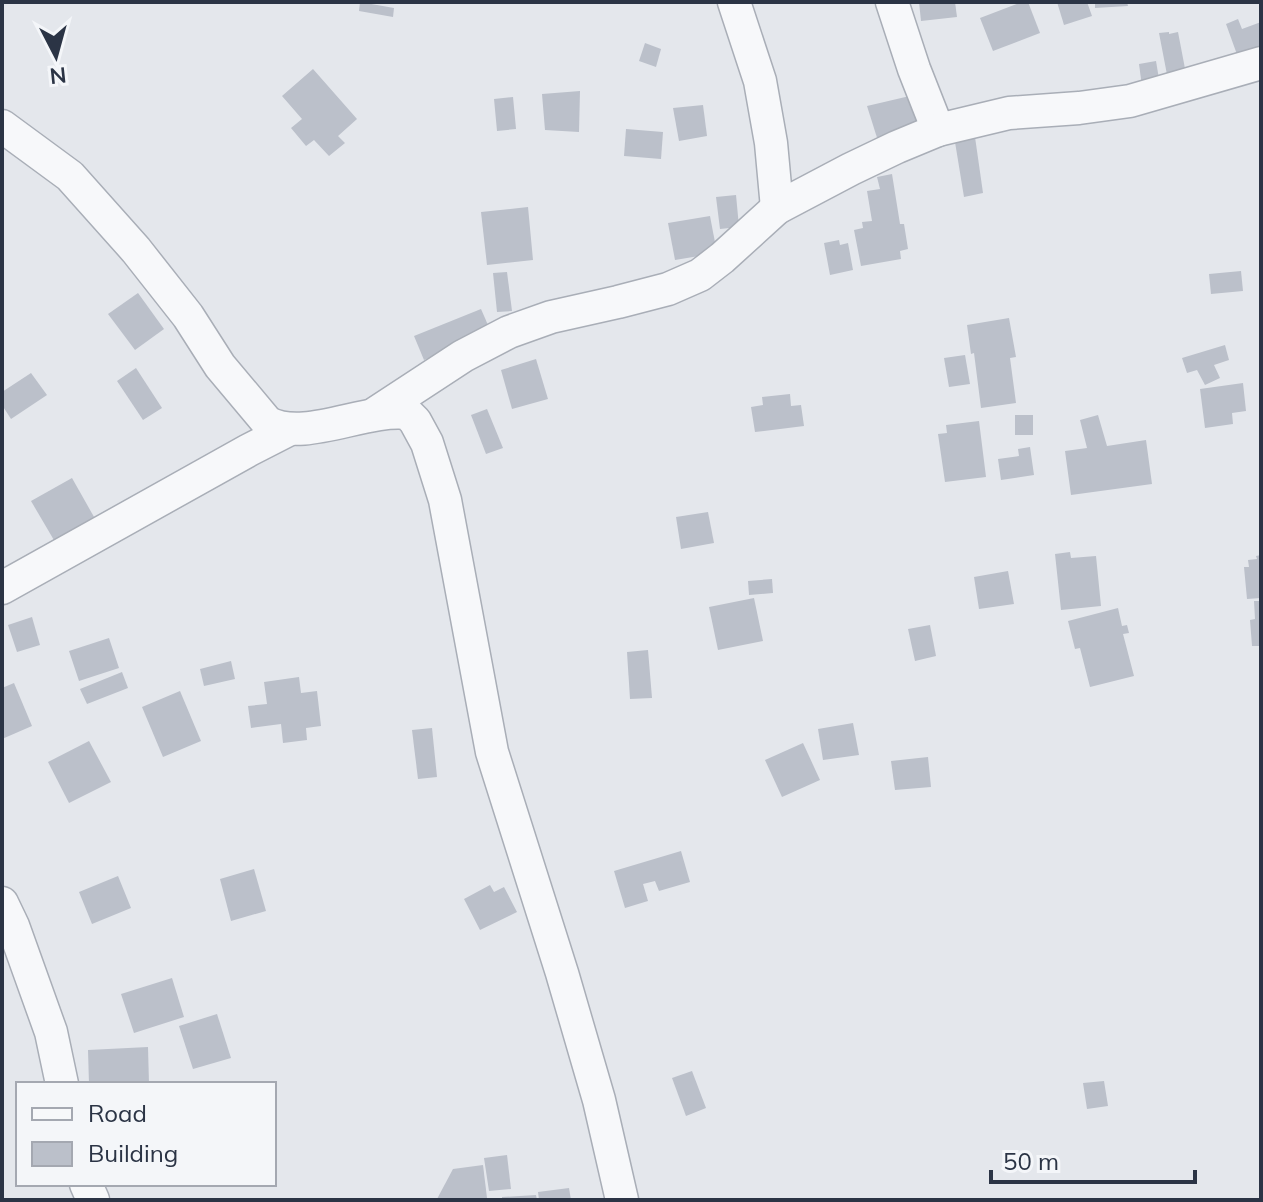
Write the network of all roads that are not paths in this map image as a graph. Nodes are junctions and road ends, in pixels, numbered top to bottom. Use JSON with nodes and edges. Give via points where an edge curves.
{"nodes":[{"id":1,"x":734,"y":2,"type":"edge"},
{"id":2,"x":892,"y":2,"type":"edge"},
{"id":3,"x":1261,"y":63,"type":"edge"},
{"id":4,"x":2,"y":126,"type":"edge"},
{"id":5,"x":938,"y":130,"type":"junction"},
{"id":6,"x":777,"y":208,"type":"junction"},
{"id":7,"x":376,"y":413,"type":"junction"},
{"id":8,"x":290,"y":429,"type":"junction"},
{"id":9,"x":2,"y":588,"type":"edge"},
{"id":10,"x":2,"y":903,"type":"edge"},
{"id":11,"x":62,"y":1082,"type":"edge"},
{"id":12,"x":622,"y":1200,"type":"edge"}],
"edges":[{"from":1,"to":6,"type":"street","via":[[760,81]]},
{"from":2,"to":5,"type":"street"},
{"from":3,"to":5,"type":"street","via":[[1130,101],[1009,113]]},
{"from":4,"to":8,"type":"street","via":[[70,176],[153,270],[267,422]]},
{"from":5,"to":6,"type":"street"},
{"from":6,"to":7,"type":"street","via":[[700,275],[668,289],[509,332]]},
{"from":7,"to":8,"type":"street"},
{"from":7,"to":12,"type":"street","via":[[407,413],[432,458],[445,500],[492,752],[599,1100]]},
{"from":8,"to":9,"type":"street"},
{"from":10,"to":11,"type":"street","via":[[51,1032]]}]}
